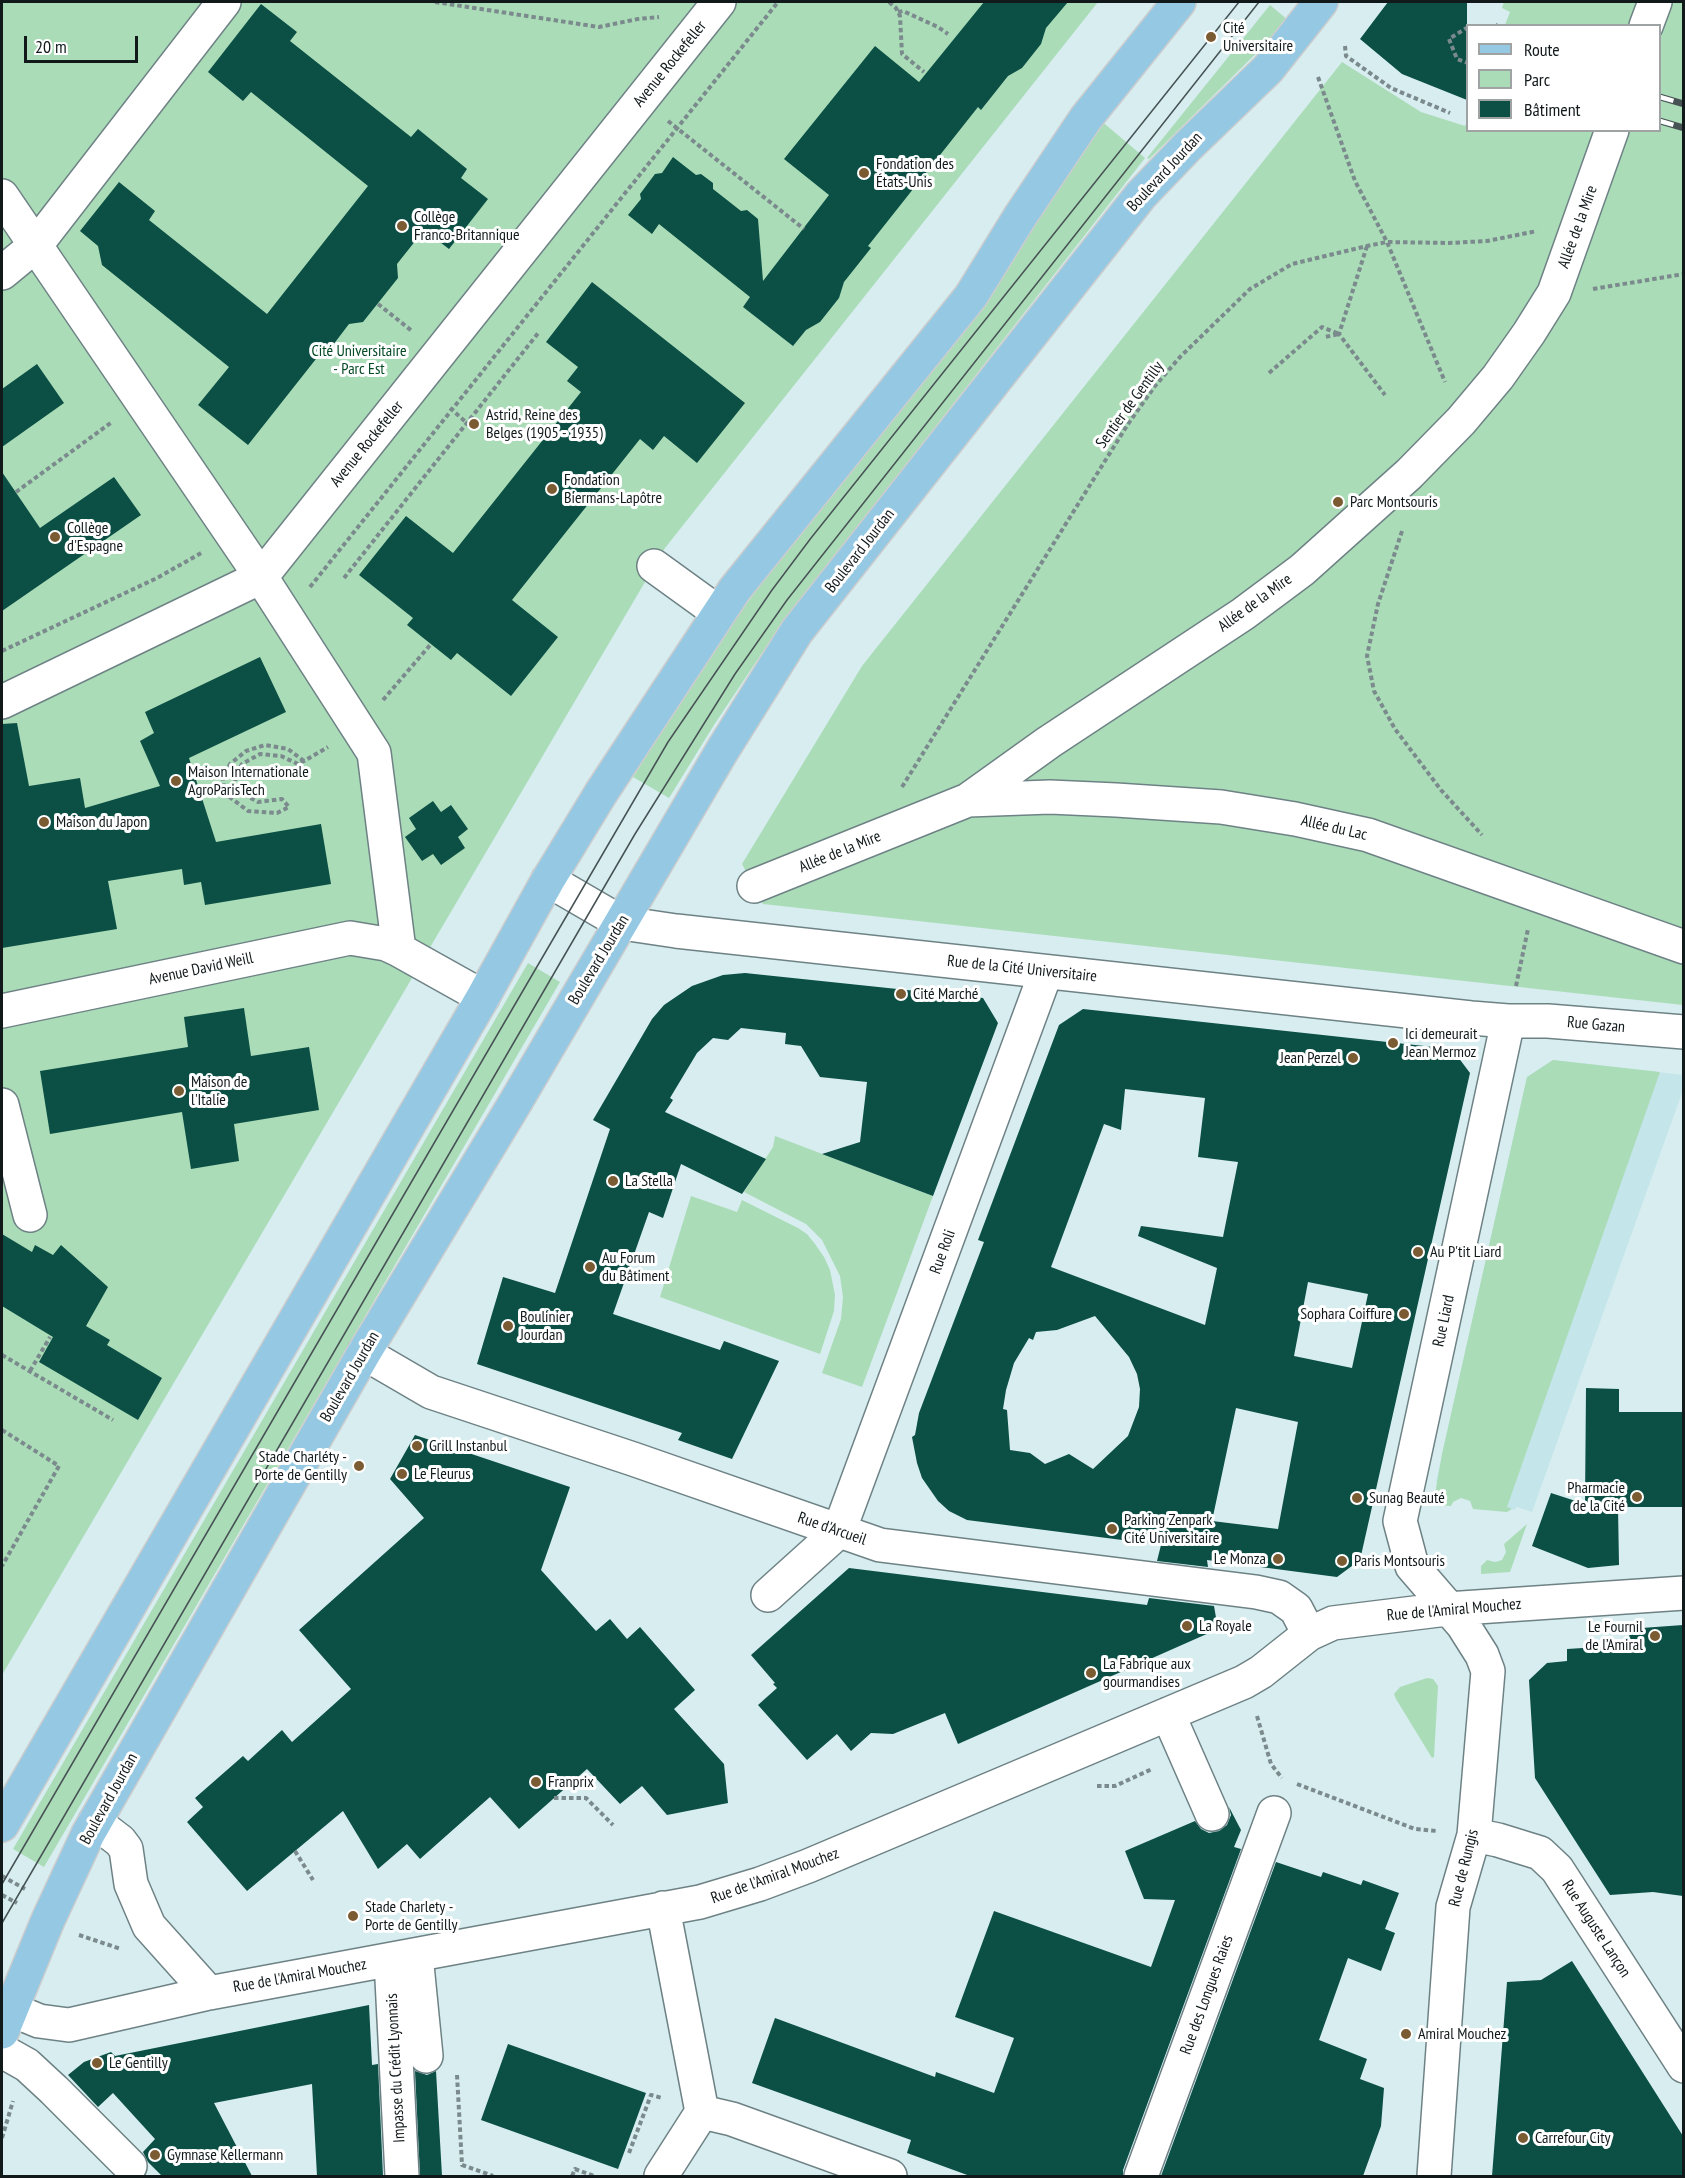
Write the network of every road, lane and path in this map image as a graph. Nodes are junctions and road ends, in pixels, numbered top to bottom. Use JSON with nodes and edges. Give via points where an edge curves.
{"nodes":[{"id":1,"x":225,"y":2,"type":"edge"},
{"id":2,"x":435,"y":2,"type":"edge"},
{"id":3,"x":778,"y":2,"type":"edge"},
{"id":4,"x":889,"y":2,"type":"edge"},
{"id":5,"x":1179,"y":2,"type":"edge"},
{"id":6,"x":1321,"y":2,"type":"edge"},
{"id":7,"x":1655,"y":2,"type":"edge"},
{"id":8,"x":715,"y":7,"type":"edge"},
{"id":9,"x":898,"y":12,"type":"junction"},
{"id":10,"x":1648,"y":24,"type":"edge"},
{"id":11,"x":1466,"y":28,"type":"edge"},
{"id":12,"x":948,"y":34,"type":"dead end"},
{"id":13,"x":1345,"y":46,"type":"dead end"},
{"id":14,"x":1466,"y":63,"type":"edge"},
{"id":15,"x":924,"y":72,"type":"dead end"},
{"id":16,"x":1318,"y":77,"type":"dead end"},
{"id":17,"x":641,"y":99,"type":"junction"},
{"id":18,"x":1450,"y":112,"type":"dead end"},
{"id":19,"x":678,"y":128,"type":"junction"},
{"id":20,"x":1607,"y":143,"type":"edge"},
{"id":21,"x":921,"y":178,"type":"dead end"},
{"id":22,"x":933,"y":188,"type":"dead end"},
{"id":23,"x":2,"y":196,"type":"edge"},
{"id":24,"x":1581,"y":220,"type":"junction"},
{"id":25,"x":804,"y":229,"type":"dead end"},
{"id":26,"x":1387,"y":242,"type":"junction"},
{"id":27,"x":36,"y":245,"type":"junction"},
{"id":28,"x":1367,"y":246,"type":"junction"},
{"id":29,"x":2,"y":273,"type":"edge"},
{"id":30,"x":1683,"y":274,"type":"edge"},
{"id":31,"x":1554,"y":292,"type":"junction"},
{"id":32,"x":378,"y":304,"type":"dead end"},
{"id":33,"x":389,"y":311,"type":"dead end"},
{"id":34,"x":539,"y":332,"type":"dead end"},
{"id":35,"x":1339,"y":334,"type":"junction"},
{"id":36,"x":1325,"y":336,"type":"dead end"},
{"id":37,"x":1269,"y":373,"type":"dead end"},
{"id":38,"x":1385,"y":395,"type":"dead end"},
{"id":39,"x":457,"y":415,"type":"dead end"},
{"id":40,"x":1461,"y":422,"type":"junction"},
{"id":41,"x":467,"y":423,"type":"junction"},
{"id":42,"x":94,"y":435,"type":"dead end"},
{"id":43,"x":16,"y":492,"type":"dead end"},
{"id":44,"x":1402,"y":529,"type":"dead end"},
{"id":45,"x":233,"y":535,"type":"junction"},
{"id":46,"x":329,"y":563,"type":"dead end"},
{"id":47,"x":654,"y":566,"type":"dead end"},
{"id":48,"x":261,"y":577,"type":"junction"},
{"id":49,"x":344,"y":578,"type":"dead end"},
{"id":50,"x":719,"y":613,"type":"junction"},
{"id":51,"x":431,"y":644,"type":"dead end"},
{"id":52,"x":2,"y":651,"type":"edge"},
{"id":53,"x":2,"y":702,"type":"edge"},
{"id":54,"x":359,"y":728,"type":"junction"},
{"id":55,"x":224,"y":789,"type":"junction"},
{"id":56,"x":899,"y":791,"type":"dead end"},
{"id":57,"x":201,"y":795,"type":"dead end"},
{"id":58,"x":968,"y":800,"type":"junction"},
{"id":59,"x":1488,"y":842,"type":"dead end"},
{"id":60,"x":548,"y":880,"type":"junction"},
{"id":61,"x":754,"y":886,"type":"dead end"},
{"id":62,"x":1536,"y":895,"type":"junction"},
{"id":63,"x":622,"y":923,"type":"junction"},
{"id":64,"x":1683,"y":947,"type":"edge"},
{"id":65,"x":399,"y":950,"type":"junction"},
{"id":66,"x":1046,"y":972,"type":"junction"},
{"id":67,"x":1516,"y":987,"type":"dead end"},
{"id":68,"x":483,"y":997,"type":"junction"},
{"id":69,"x":2,"y":1011,"type":"edge"},
{"id":70,"x":1508,"y":1021,"type":"junction"},
{"id":71,"x":1683,"y":1032,"type":"edge"},
{"id":72,"x":2,"y":1105,"type":"edge"},
{"id":73,"x":30,"y":1215,"type":"dead end"},
{"id":74,"x":50,"y":1337,"type":"dead end"},
{"id":75,"x":364,"y":1353,"type":"junction"},
{"id":76,"x":2,"y":1354,"type":"edge"},
{"id":77,"x":30,"y":1371,"type":"junction"},
{"id":78,"x":112,"y":1420,"type":"dead end"},
{"id":79,"x":2,"y":1430,"type":"edge"},
{"id":80,"x":839,"y":1531,"type":"junction"},
{"id":81,"x":2,"y":1566,"type":"edge"},
{"id":82,"x":1683,"y":1593,"type":"edge"},
{"id":83,"x":768,"y":1595,"type":"dead end"},
{"id":84,"x":1447,"y":1609,"type":"junction"},
{"id":85,"x":1309,"y":1634,"type":"junction"},
{"id":86,"x":1244,"y":1682,"type":"junction"},
{"id":87,"x":1168,"y":1714,"type":"junction"},
{"id":88,"x":1282,"y":1779,"type":"dead end"},
{"id":89,"x":1293,"y":1783,"type":"dead end"},
{"id":90,"x":554,"y":1798,"type":"dead end"},
{"id":91,"x":1274,"y":1813,"type":"dead end"},
{"id":92,"x":1212,"y":1815,"type":"dead end"},
{"id":93,"x":95,"y":1822,"type":"junction"},
{"id":94,"x":2,"y":1825,"type":"edge"},
{"id":95,"x":613,"y":1825,"type":"dead end"},
{"id":96,"x":1474,"y":1835,"type":"junction"},
{"id":97,"x":295,"y":1851,"type":"dead end"},
{"id":98,"x":2,"y":1876,"type":"edge"},
{"id":99,"x":313,"y":1880,"type":"dead end"},
{"id":100,"x":30,"y":1892,"type":"dead end"},
{"id":101,"x":663,"y":1908,"type":"junction"},
{"id":102,"x":404,"y":1957,"type":"junction"},
{"id":103,"x":209,"y":1993,"type":"junction"},
{"id":104,"x":4,"y":2015,"type":"edge"},
{"id":105,"x":2,"y":2051,"type":"edge"},
{"id":106,"x":426,"y":2056,"type":"dead end"},
{"id":107,"x":1683,"y":2066,"type":"edge"},
{"id":108,"x":456,"y":2074,"type":"dead end"},
{"id":109,"x":702,"y":2112,"type":"junction"},
{"id":110,"x":130,"y":2166,"type":"dead end"},
{"id":111,"x":667,"y":2175,"type":"edge"},
{"id":112,"x":402,"y":2176,"type":"edge"},
{"id":113,"x":493,"y":2176,"type":"edge"},
{"id":114,"x":572,"y":2176,"type":"edge"},
{"id":115,"x":594,"y":2176,"type":"edge"},
{"id":116,"x":890,"y":2176,"type":"edge"},
{"id":117,"x":1141,"y":2176,"type":"edge"},
{"id":118,"x":1434,"y":2176,"type":"edge"}],
"edges":[{"from":1,"to":27,"type":"street"},
{"from":2,"to":8,"type":"path","via":[[599,27]]},
{"from":3,"to":19,"type":"path"},
{"from":4,"to":9,"type":"path"},
{"from":5,"to":50,"type":"main road","via":[[1086,118],[971,296]]},
{"from":6,"to":63,"type":"main road","name":"Boulevard Jourdan","via":[[1268,69],[1141,195],[797,631]]},
{"from":7,"to":10,"type":"street"},
{"from":8,"to":17,"type":"street","name":"Avenue Rockefeller"},
{"from":9,"to":12,"type":"path"},
{"from":9,"to":15,"type":"path","via":[[902,54]]},
{"from":11,"to":14,"type":"path","via":[[1449,39],[1457,59]]},
{"from":13,"to":18,"type":"path","via":[[1346,56],[1390,88]]},
{"from":16,"to":26,"type":"path","via":[[1355,181]]},
{"from":17,"to":19,"type":"path"},
{"from":17,"to":48,"type":"street","name":"Avenue Rockefeller"},
{"from":19,"to":25,"type":"path"},
{"from":19,"to":46,"type":"path"},
{"from":20,"to":24,"type":"street","name":"Allée de la Mire"},
{"from":21,"to":22,"type":"path"},
{"from":23,"to":27,"type":"street"},
{"from":24,"to":26,"type":"path","name":"Sentier de Gentilly","via":[[1486,241]]},
{"from":24,"to":31,"type":"street","name":"Allée de la Mire"},
{"from":26,"to":28,"type":"path","name":"Sentier de Gentilly"},
{"from":26,"to":40,"type":"path"},
{"from":27,"to":29,"type":"street"},
{"from":27,"to":45,"type":"street"},
{"from":28,"to":35,"type":"path"},
{"from":28,"to":56,"type":"path","name":"Sentier de Gentilly","via":[[1292,264],[1272,274],[1250,288],[1180,357],[1128,424]]},
{"from":30,"to":31,"type":"path"},
{"from":31,"to":40,"type":"street","name":"Allée de la Mire","via":[[1498,377]]},
{"from":32,"to":33,"type":"path"},
{"from":34,"to":41,"type":"path"},
{"from":35,"to":36,"type":"path"},
{"from":35,"to":37,"type":"path","via":[[1322,327]]},
{"from":35,"to":38,"type":"path"},
{"from":39,"to":41,"type":"path"},
{"from":40,"to":58,"type":"street","name":"Allée de la Mire","via":[[1302,570]]},
{"from":41,"to":49,"type":"path"},
{"from":42,"to":43,"type":"path"},
{"from":44,"to":59,"type":"path","via":[[1366,656],[1374,691],[1395,729],[1441,790]]},
{"from":45,"to":48,"type":"street"},
{"from":45,"to":52,"type":"path","via":[[157,578]]},
{"from":47,"to":50,"type":"street"},
{"from":48,"to":53,"type":"street","name":"Avenue Rockefeller"},
{"from":48,"to":54,"type":"street"},
{"from":50,"to":60,"type":"main road"},
{"from":51,"to":54,"type":"path"},
{"from":54,"to":65,"type":"street","via":[[374,753]]},
{"from":55,"to":55,"type":"path","via":[[223,778],[230,764],[246,751],[265,745],[288,749],[304,761],[298,764],[281,756],[260,754],[242,764],[235,777],[236,790],[258,802],[282,799],[290,807],[277,813],[248,811]]},
{"from":55,"to":57,"type":"path"},
{"from":58,"to":61,"type":"street","name":"Allée de la Mire"},
{"from":58,"to":62,"type":"street","name":"Allée du Lac","via":[[1116,800],[1221,807],[1295,819],[1368,836]]},
{"from":60,"to":63,"type":"street","name":"Rue de la Cité Universitaire"},
{"from":60,"to":68,"type":"main road"},
{"from":62,"to":64,"type":"street","name":"Allée du Lac"},
{"from":62,"to":67,"type":"path"},
{"from":63,"to":66,"type":"street","name":"Rue de la Cité Universitaire"},
{"from":63,"to":75,"type":"main road","name":"Boulevard Jourdan"},
{"from":65,"to":68,"type":"street","name":"Avenue David Weill"},
{"from":65,"to":69,"type":"street","name":"Avenue David Weill","via":[[350,938]]},
{"from":66,"to":70,"type":"street","name":"Rue de la Cité Universitaire"},
{"from":66,"to":80,"type":"street","name":"Rue Roli"},
{"from":68,"to":94,"type":"main road"},
{"from":70,"to":71,"type":"street","name":"Rue Gazan"},
{"from":70,"to":84,"type":"street","name":"Rue Liard","via":[[1400,1521],[1412,1566]]},
{"from":72,"to":73,"type":"street"},
{"from":74,"to":77,"type":"path"},
{"from":75,"to":80,"type":"street","name":"Rue d'Arcueil","via":[[431,1392]]},
{"from":75,"to":93,"type":"main road","name":"Boulevard Jourdan"},
{"from":76,"to":77,"type":"path"},
{"from":77,"to":78,"type":"path"},
{"from":79,"to":81,"type":"path","via":[[59,1466]]},
{"from":80,"to":83,"type":"street"},
{"from":80,"to":85,"type":"street","name":"Rue d'Arcueil","via":[[898,1549],[1256,1592],[1278,1597],[1296,1609]]},
{"from":82,"to":84,"type":"street","name":"Rue de l'Amiral Mouchez"},
{"from":84,"to":85,"type":"street","name":"Rue de l'Amiral Mouchez","via":[[1333,1623]]},
{"from":84,"to":96,"type":"street","name":"Rue de Rungis","via":[[1474,1640],[1488,1671]]},
{"from":85,"to":86,"type":"street","name":"Rue de l'Amiral Mouchez"},
{"from":86,"to":87,"type":"street","name":"Rue de l'Amiral Mouchez"},
{"from":86,"to":88,"type":"path","via":[[1271,1764]]},
{"from":87,"to":92,"type":"street"},
{"from":87,"to":101,"type":"street","name":"Rue de l'Amiral Mouchez","via":[[808,1866],[700,1902]]},
{"from":89,"to":96,"type":"path","via":[[1415,1829]]},
{"from":90,"to":95,"type":"path","via":[[586,1798]]},
{"from":91,"to":117,"type":"street","name":"Rue des Longues Raies"},
{"from":93,"to":103,"type":"street","via":[[126,1849],[131,1884],[148,1926]]},
{"from":93,"to":104,"type":"main road","name":"Boulevard Jourdan"},
{"from":96,"to":107,"type":"street","name":"Rue Auguste Lançon","via":[[1540,1853],[1557,1869]]},
{"from":96,"to":118,"type":"street","name":"Rue de Rungis","via":[[1453,1907]]},
{"from":97,"to":99,"type":"path"},
{"from":98,"to":100,"type":"path"},
{"from":101,"to":102,"type":"street","name":"Rue de l'Amiral Mouchez"},
{"from":101,"to":109,"type":"street"},
{"from":102,"to":103,"type":"street","name":"Rue de l'Amiral Mouchez"},
{"from":102,"to":106,"type":"street"},
{"from":102,"to":112,"type":"street","name":"Impasse du Crédit Lyonnais"},
{"from":103,"to":104,"type":"street","name":"Rue de l'Amiral Mouchez","via":[[69,2025]]},
{"from":105,"to":110,"type":"street","via":[[27,2065]]},
{"from":108,"to":113,"type":"path","via":[[462,2165]]},
{"from":109,"to":111,"type":"street"},
{"from":109,"to":116,"type":"street","via":[[732,2119]]},
{"from":114,"to":115,"type":"path","via":[[575,2169]]}]}
